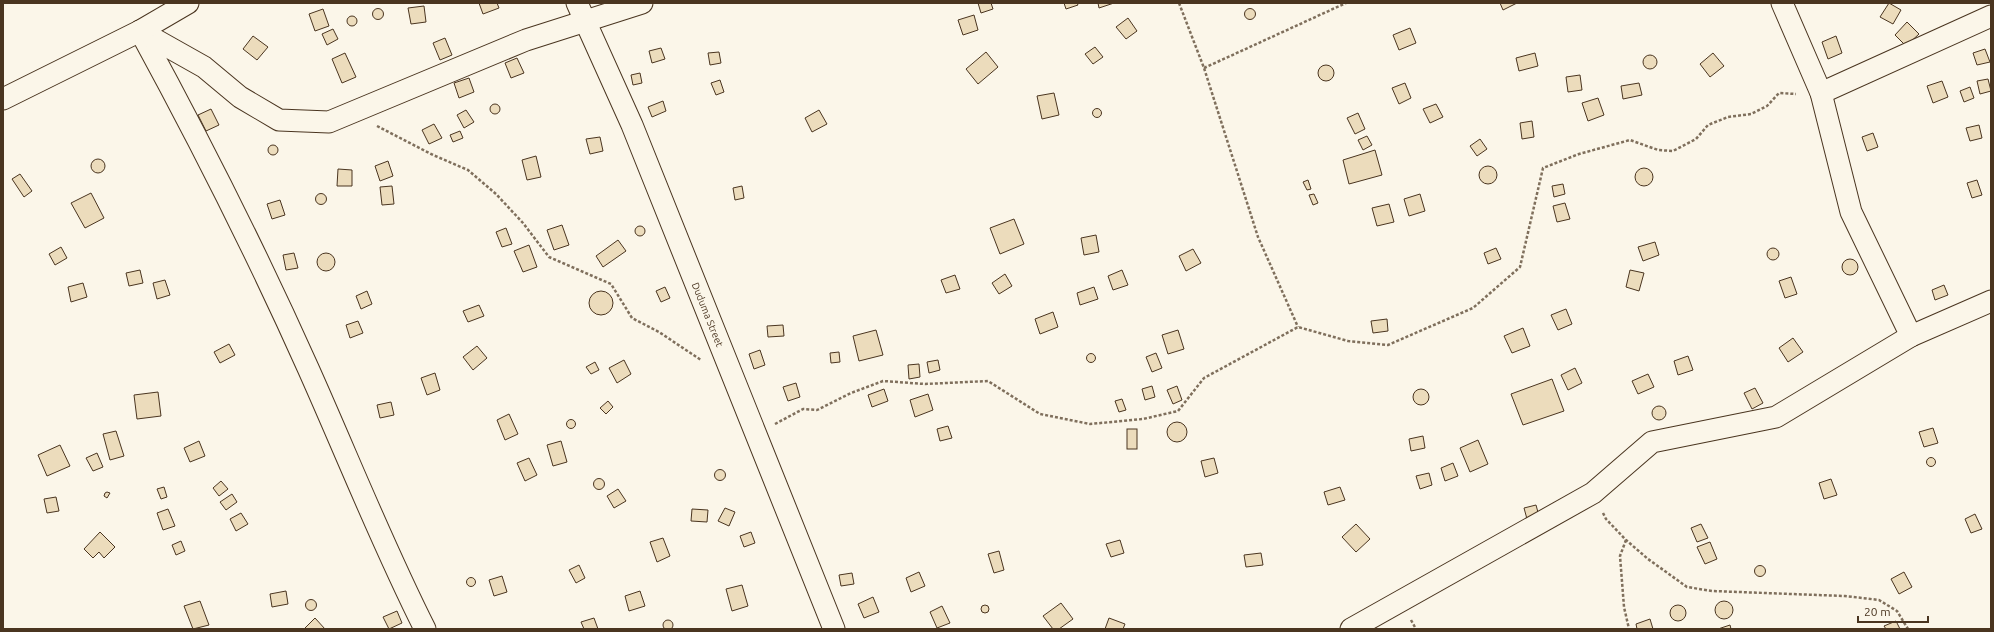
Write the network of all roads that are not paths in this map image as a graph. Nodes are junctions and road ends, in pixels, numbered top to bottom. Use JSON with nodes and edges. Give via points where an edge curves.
{"nodes":[{"id":1,"x":188,"y":3,"type":"edge"},
{"id":2,"x":642,"y":3,"type":"edge"},
{"id":3,"x":1782,"y":3,"type":"edge"},
{"id":4,"x":581,"y":12,"type":"edge"},
{"id":5,"x":1991,"y":16,"type":"edge"},
{"id":6,"x":140,"y":31,"type":"junction"},
{"id":7,"x":1821,"y":93,"type":"junction"},
{"id":8,"x":3,"y":99,"type":"edge"},
{"id":9,"x":1991,"y":301,"type":"edge"},
{"id":10,"x":1911,"y":336,"type":"junction"},
{"id":11,"x":425,"y":629,"type":"edge"},
{"id":12,"x":834,"y":629,"type":"edge"},
{"id":13,"x":1351,"y":629,"type":"edge"}],
"edges":[{"from":1,"to":6,"type":"street"},
{"from":2,"to":4,"type":"street"},
{"from":3,"to":7,"type":"street"},
{"from":4,"to":6,"type":"street","via":[[526,40],[329,122],[279,120],[240,97],[204,67]]},
{"from":4,"to":12,"type":"street","name":"Duduma Street","via":[[635,132]]},
{"from":5,"to":7,"type":"street"},
{"from":6,"to":8,"type":"street"},
{"from":6,"to":11,"type":"street","via":[[234,212],[307,366],[400,579]]},
{"from":7,"to":10,"type":"street","via":[[1851,212]]},
{"from":9,"to":10,"type":"street"},
{"from":10,"to":13,"type":"street","via":[[1776,417],[1652,442],[1593,493]]}]}
